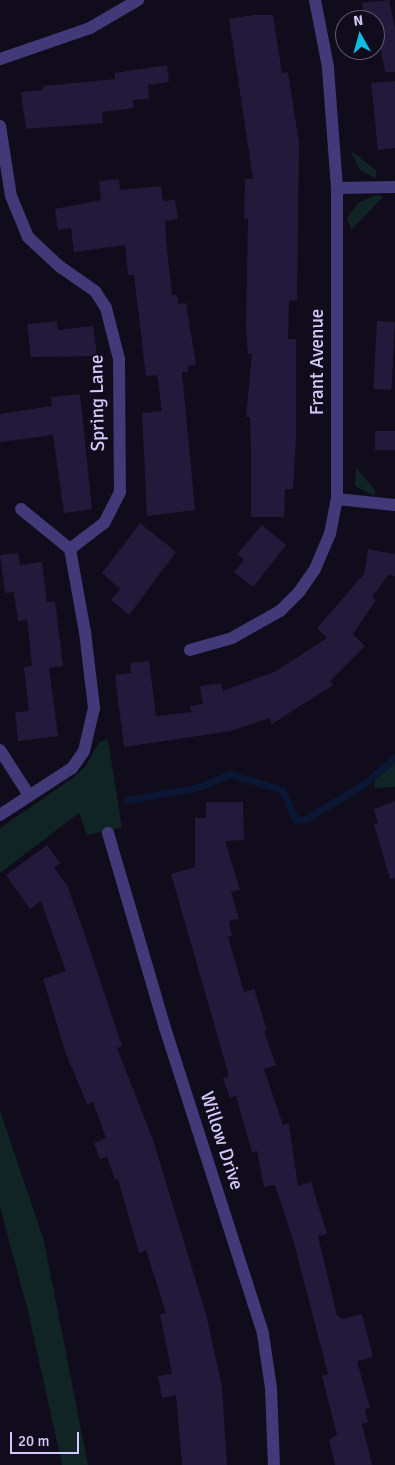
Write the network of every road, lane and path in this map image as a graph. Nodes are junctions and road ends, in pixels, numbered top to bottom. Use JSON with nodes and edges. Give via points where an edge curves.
{"nodes":[{"id":1,"x":138,"y":0,"type":"edge"},
{"id":2,"x":315,"y":0,"type":"edge"},
{"id":3,"x":0,"y":59,"type":"edge"},
{"id":4,"x":0,"y":126,"type":"edge"},
{"id":5,"x":395,"y":187,"type":"edge"},
{"id":6,"x":337,"y":188,"type":"junction"},
{"id":7,"x":337,"y":499,"type":"junction"},
{"id":8,"x":395,"y":505,"type":"edge"},
{"id":9,"x":21,"y":509,"type":"dead end"},
{"id":10,"x":70,"y":549,"type":"junction"},
{"id":11,"x":190,"y":650,"type":"dead end"},
{"id":12,"x":0,"y":750,"type":"edge"},
{"id":13,"x":29,"y":795,"type":"junction"},
{"id":14,"x":0,"y":815,"type":"edge"},
{"id":15,"x":108,"y":833,"type":"dead end"},
{"id":16,"x":274,"y":1465,"type":"edge"}],
"edges":[{"from":1,"to":3,"type":"street","via":[[90,28]]},
{"from":2,"to":6,"type":"street","name":"Frant Avenue","via":[[328,67]]},
{"from":4,"to":10,"type":"street","name":"Spring Lane","via":[[17,217],[28,236],[48,256],[95,291],[106,308],[119,359],[120,492],[104,523]]},
{"from":5,"to":6,"type":"street"},
{"from":6,"to":7,"type":"street","name":"Frant Avenue"},
{"from":7,"to":8,"type":"street"},
{"from":7,"to":11,"type":"street","name":"Frant Avenue","via":[[316,569],[280,612],[232,638]]},
{"from":9,"to":10,"type":"street"},
{"from":10,"to":13,"type":"street","via":[[86,632],[92,722],[84,750],[72,768]]},
{"from":12,"to":13,"type":"street"},
{"from":13,"to":14,"type":"street"},
{"from":15,"to":16,"type":"street","name":"Willow Drive","via":[[165,1028],[263,1334],[271,1388]]}]}
